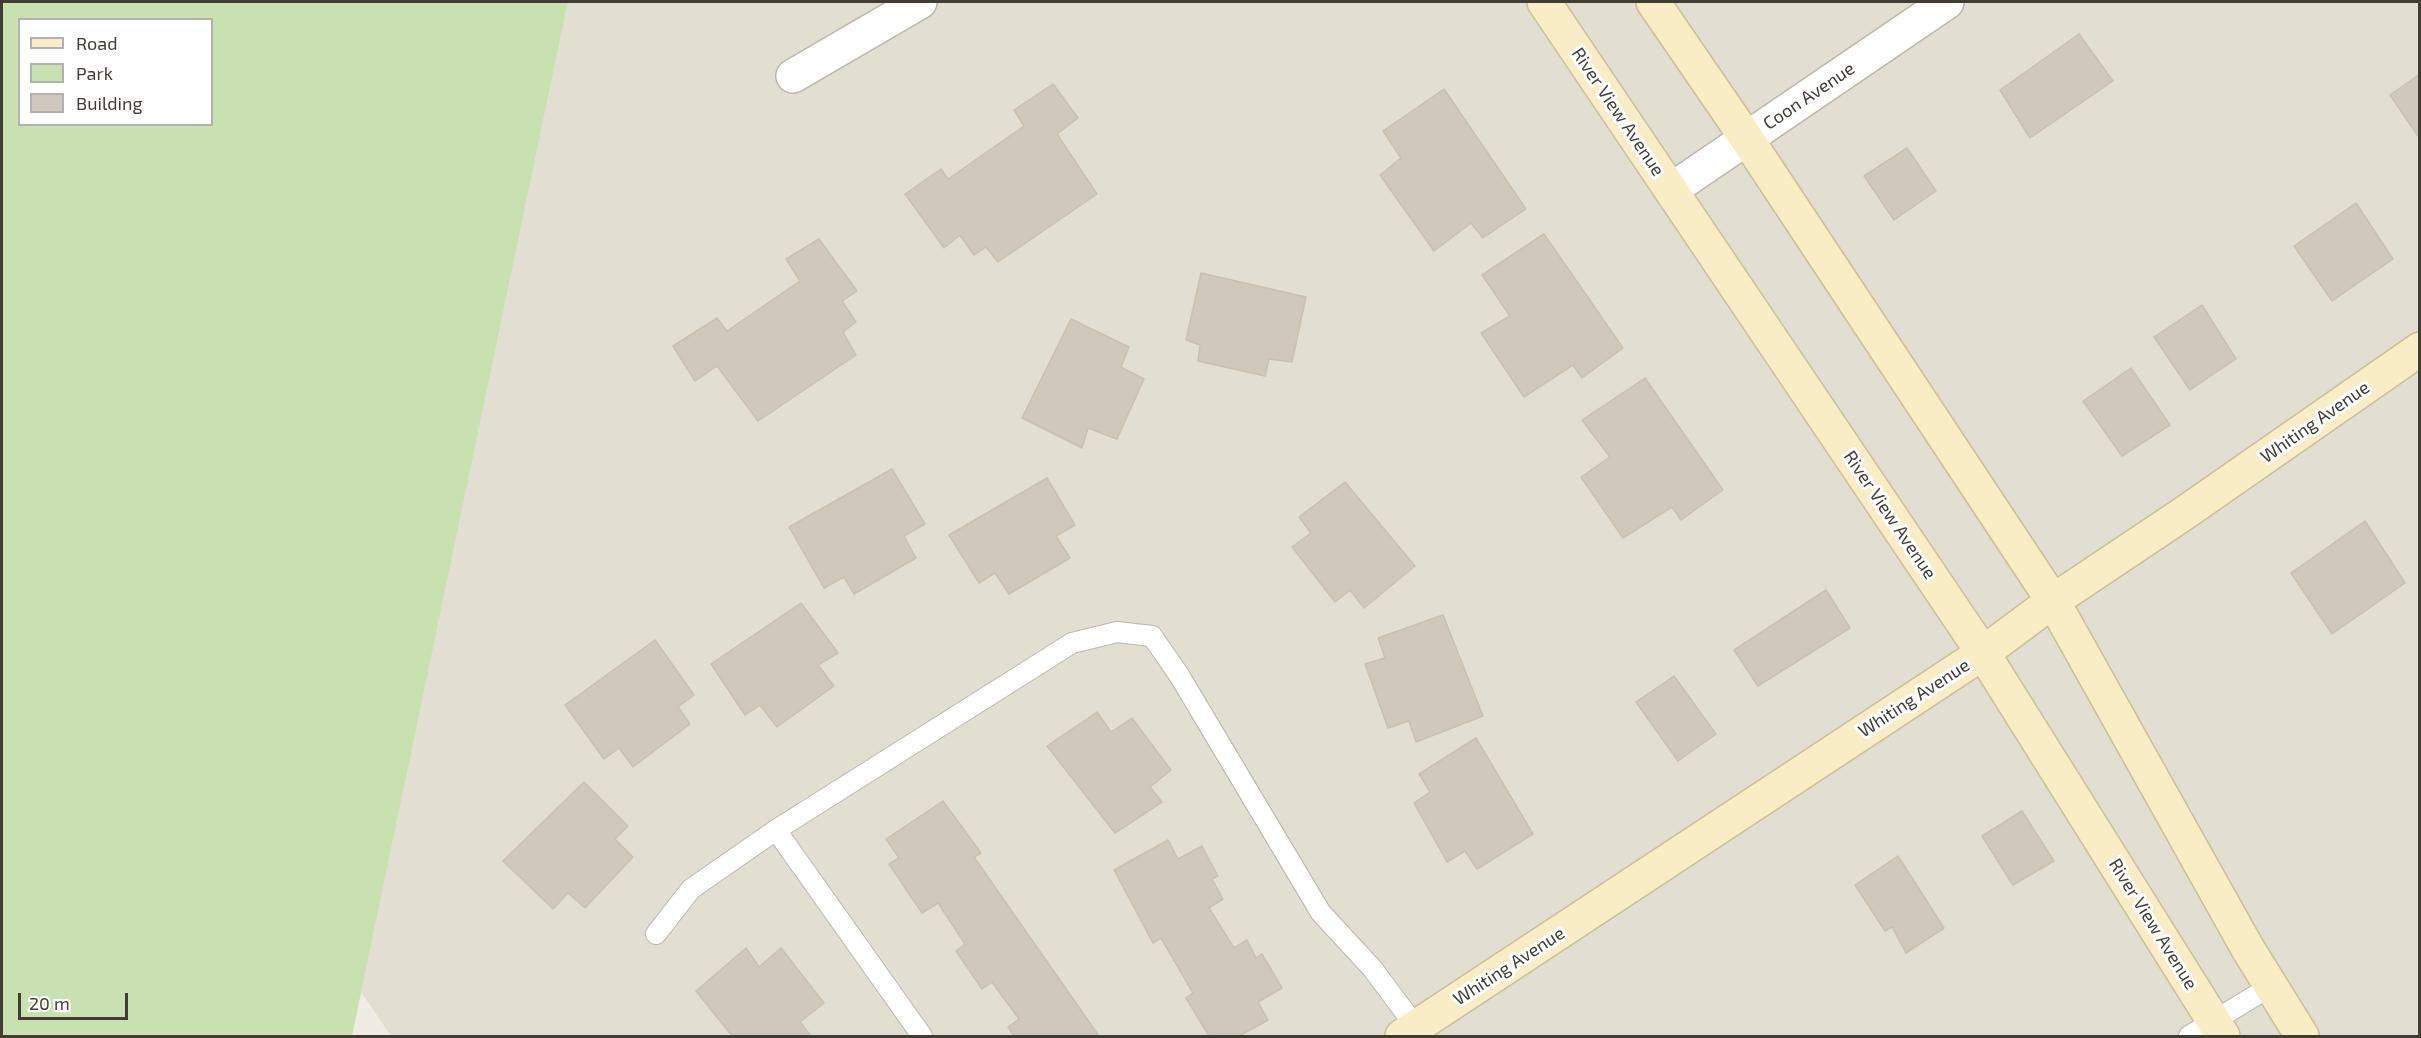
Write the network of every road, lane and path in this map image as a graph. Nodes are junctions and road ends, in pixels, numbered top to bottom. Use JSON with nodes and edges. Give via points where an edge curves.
{"nodes":[{"id":1,"x":920,"y":2,"type":"edge"},
{"id":2,"x":1544,"y":2,"type":"edge"},
{"id":3,"x":1653,"y":2,"type":"edge"},
{"id":4,"x":1947,"y":2,"type":"edge"},
{"id":5,"x":792,"y":76,"type":"dead end"},
{"id":6,"x":1747,"y":139,"type":"junction"},
{"id":7,"x":1671,"y":190,"type":"junction"},
{"id":8,"x":2420,"y":349,"type":"edge"},
{"id":9,"x":2053,"y":601,"type":"junction"},
{"id":10,"x":1983,"y":653,"type":"junction"},
{"id":11,"x":776,"y":830,"type":"junction"},
{"id":12,"x":656,"y":934,"type":"dead end"},
{"id":13,"x":2271,"y":986,"type":"junction"},
{"id":14,"x":1409,"y":1032,"type":"edge"},
{"id":15,"x":2209,"y":1032,"type":"edge"},
{"id":16,"x":922,"y":1036,"type":"edge"},
{"id":17,"x":2302,"y":1036,"type":"edge"}],
"edges":[{"from":1,"to":5,"type":"street"},
{"from":2,"to":7,"type":"main road","name":"River View Avenue"},
{"from":3,"to":6,"type":"main road"},
{"from":4,"to":6,"type":"street","name":"Coon Avenue"},
{"from":6,"to":7,"type":"street","name":"Coon Avenue"},
{"from":6,"to":9,"type":"main road"},
{"from":7,"to":10,"type":"main road","name":"River View Avenue"},
{"from":8,"to":9,"type":"main road","name":"Whiting Avenue"},
{"from":9,"to":10,"type":"main road","name":"Whiting Avenue"},
{"from":9,"to":13,"type":"main road"},
{"from":10,"to":14,"type":"main road","name":"Whiting Avenue"},
{"from":10,"to":15,"type":"main road","name":"River View Avenue"},
{"from":11,"to":12,"type":"lane","via":[[691,889]]},
{"from":11,"to":14,"type":"lane","via":[[1072,643],[1117,632],[1152,636],[1321,913],[1372,969]]},
{"from":11,"to":16,"type":"lane"},
{"from":13,"to":15,"type":"lane"},
{"from":13,"to":17,"type":"main road"}]}
